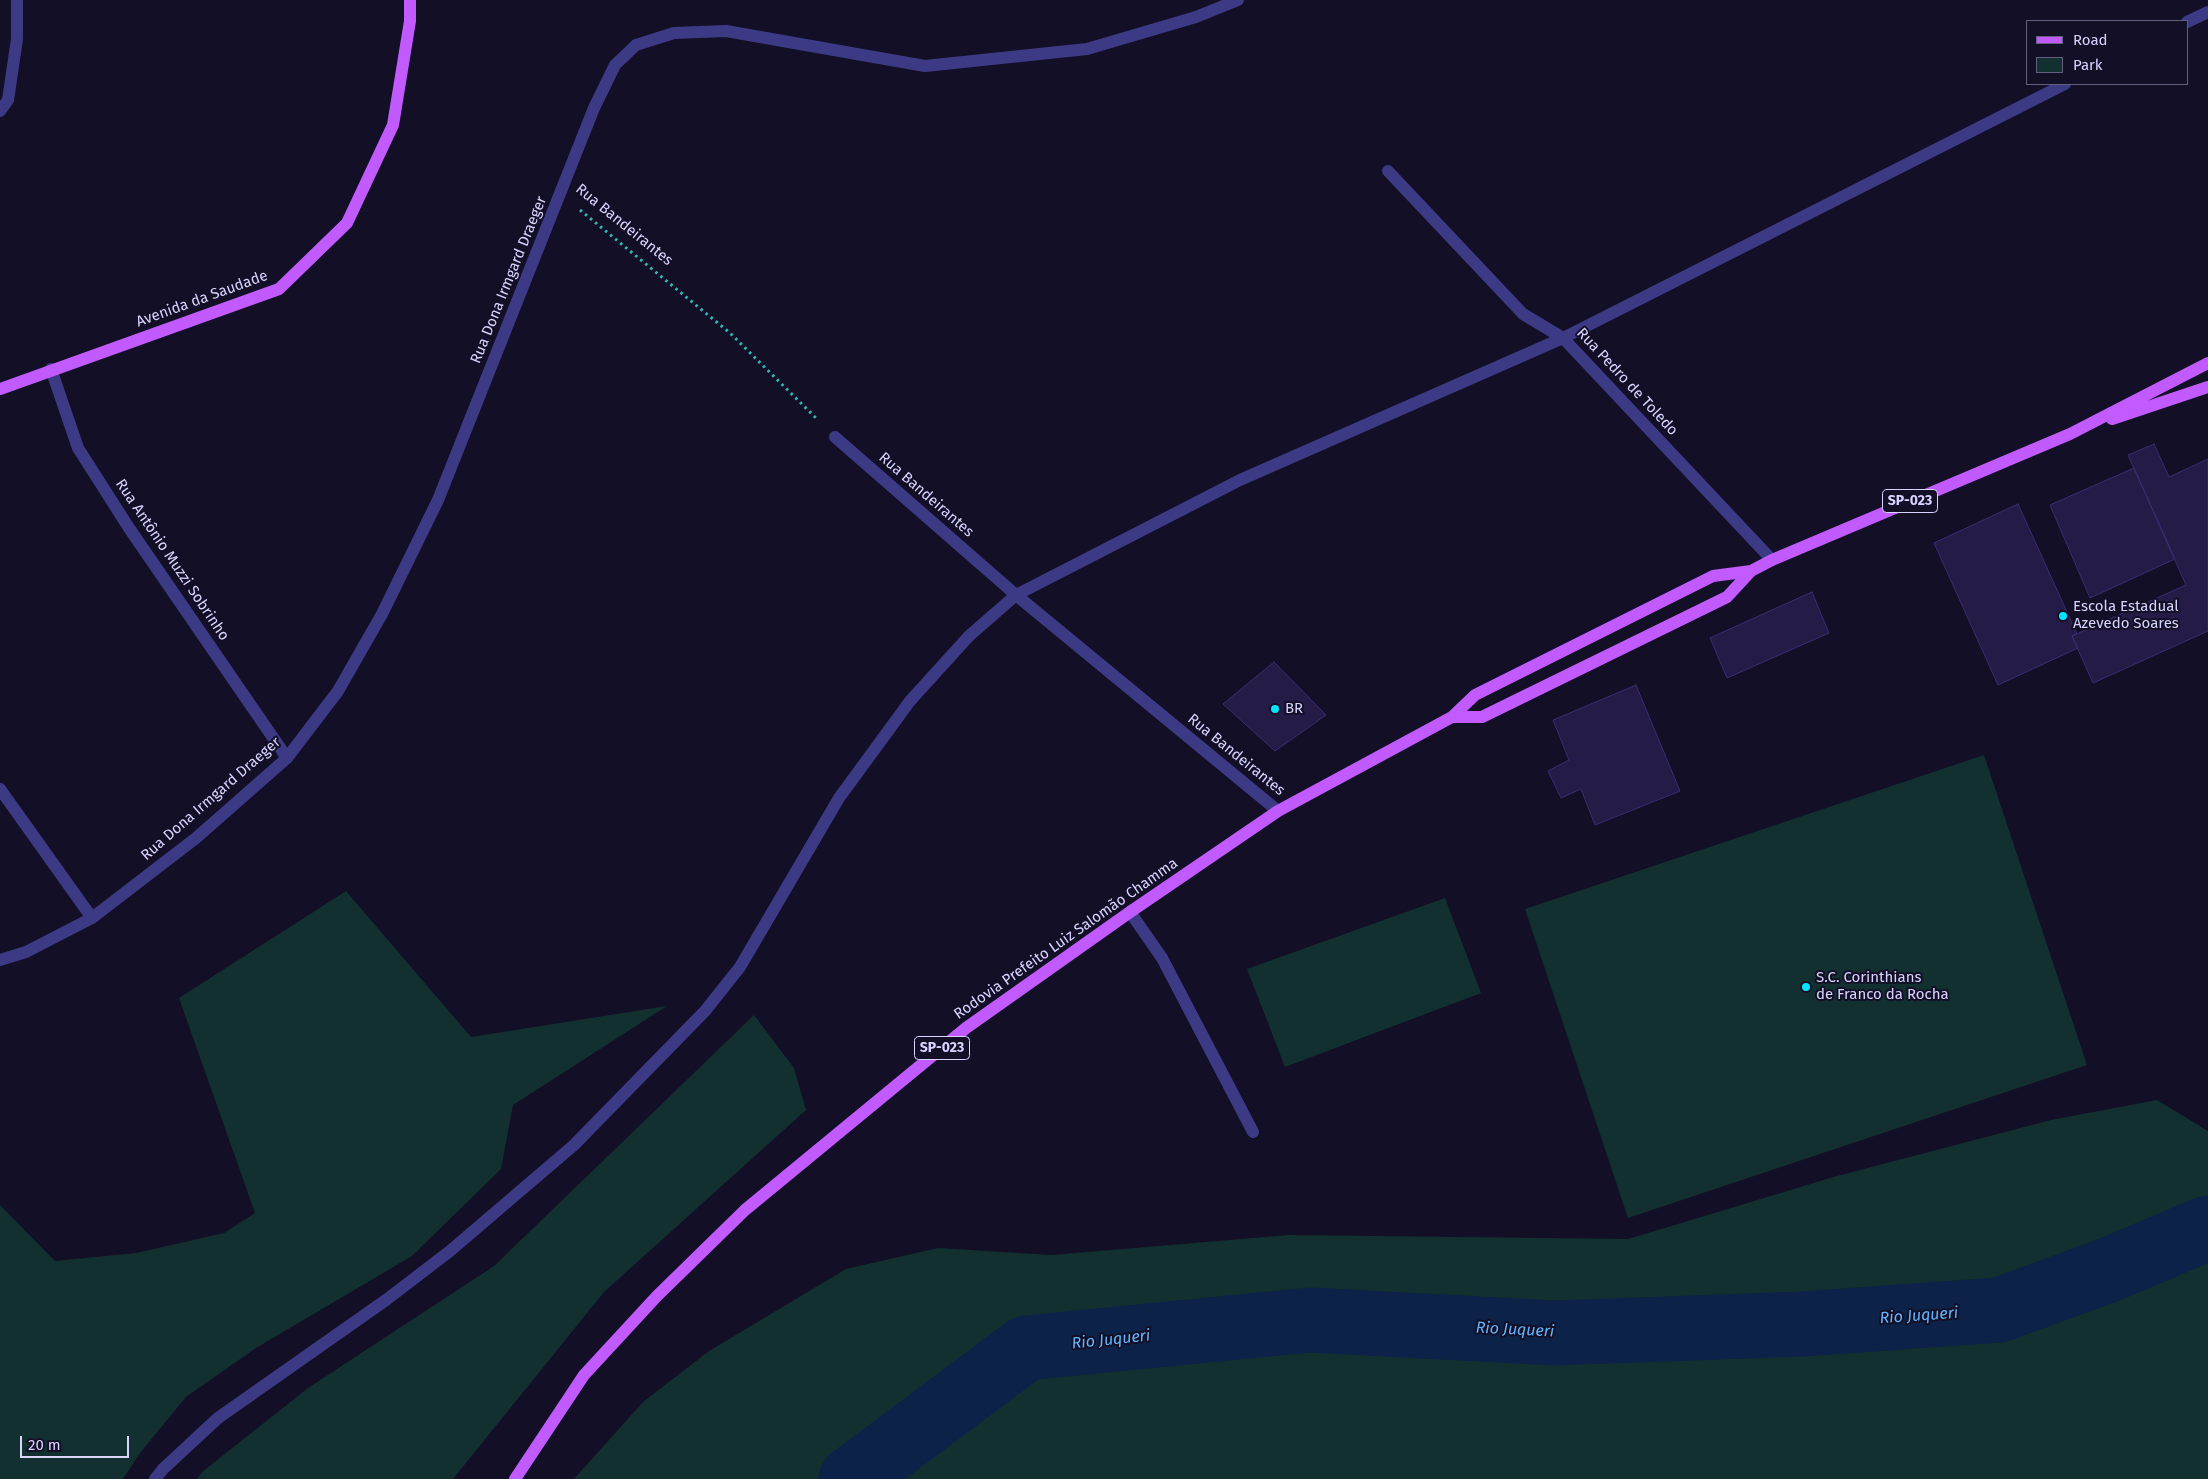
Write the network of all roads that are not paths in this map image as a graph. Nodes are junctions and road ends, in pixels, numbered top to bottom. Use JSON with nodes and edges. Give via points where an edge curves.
{"nodes":[{"id":1,"x":17,"y":0,"type":"edge"},
{"id":2,"x":410,"y":0,"type":"edge"},
{"id":3,"x":1238,"y":0,"type":"edge"},
{"id":4,"x":2208,"y":12,"type":"edge"},
{"id":5,"x":2188,"y":22,"type":"edge"},
{"id":6,"x":2063,"y":85,"type":"edge"},
{"id":7,"x":0,"y":112,"type":"edge"},
{"id":8,"x":1388,"y":171,"type":"dead end"},
{"id":9,"x":1563,"y":338,"type":"junction"},
{"id":10,"x":2208,"y":363,"type":"edge"},
{"id":11,"x":51,"y":369,"type":"junction"},
{"id":12,"x":0,"y":380,"type":"edge"},
{"id":13,"x":2208,"y":386,"type":"edge"},
{"id":14,"x":0,"y":389,"type":"edge"},
{"id":15,"x":2070,"y":434,"type":"junction"},
{"id":16,"x":835,"y":437,"type":"road end"},
{"id":17,"x":1772,"y":560,"type":"junction"},
{"id":18,"x":1751,"y":571,"type":"junction"},
{"id":19,"x":1016,"y":595,"type":"junction"},
{"id":20,"x":1452,"y":717,"type":"junction"},
{"id":21,"x":287,"y":758,"type":"junction"},
{"id":22,"x":0,"y":789,"type":"edge"},
{"id":23,"x":1278,"y":811,"type":"junction"},
{"id":24,"x":1130,"y":912,"type":"junction"},
{"id":25,"x":92,"y":918,"type":"junction"},
{"id":26,"x":0,"y":960,"type":"edge"},
{"id":27,"x":1252,"y":1132,"type":"dead end"},
{"id":28,"x":155,"y":1479,"type":"edge"},
{"id":29,"x":515,"y":1479,"type":"edge"}],
"edges":[{"from":1,"to":7,"type":"street","via":[[17,39],[8,100]]},
{"from":2,"to":11,"type":"main road","name":"Avenida da Saudade","via":[[410,21],[393,125],[347,223],[279,289]]},
{"from":3,"to":21,"type":"street","name":"Rua Dona Irmgard Draeger","via":[[1196,18],[1087,49],[925,66],[726,31],[674,34],[636,45],[615,65],[594,108],[438,500],[382,614],[338,691]]},
{"from":4,"to":5,"type":"street"},
{"from":6,"to":9,"type":"street"},
{"from":8,"to":9,"type":"street","name":"Rua Pedro de Toledo","via":[[1523,314]]},
{"from":9,"to":17,"type":"street","name":"Rua Pedro de Toledo"},
{"from":9,"to":19,"type":"street","via":[[1240,480]]},
{"from":10,"to":15,"type":"main road","name":"Rodovia Prefeito Luiz Salomão Chamma","number":"SP-023"},
{"from":11,"to":12,"type":"main road"},
{"from":11,"to":14,"type":"main road"},
{"from":11,"to":21,"type":"street","name":"Rua Antônio Muzzi Sobrinho","via":[[78,448]]},
{"from":13,"to":15,"type":"main road","name":"Rodovia Prefeito Luiz Salomão Chamma","number":"SP-023"},
{"from":15,"to":17,"type":"main road","name":"Rodovia Prefeito Luiz Salomão Chamma","number":"SP-023"},
{"from":16,"to":19,"type":"street","name":"Rua Bandeirantes"},
{"from":17,"to":18,"type":"main road","name":"Rodovia Prefeito Luiz Salomão Chamma","number":"SP-023"},
{"from":18,"to":20,"type":"main road","name":"Rodovia Prefeito Luiz Salomão Chamma","number":"SP-023","via":[[1713,576],[1475,694]]},
{"from":18,"to":20,"type":"main road","name":"Rodovia Prefeito Luiz Salomão Chamma","via":[[1727,598],[1482,717]]},
{"from":19,"to":23,"type":"street","name":"Rua Bandeirantes"},
{"from":19,"to":28,"type":"street","via":[[969,636],[910,701],[839,798],[740,967],[698,1018],[574,1145],[450,1251],[218,1418]]},
{"from":20,"to":23,"type":"main road","name":"Rodovia Prefeito Luiz Salomão Chamma","number":"SP-023"},
{"from":21,"to":25,"type":"street","name":"Rua Dona Irmgard Draeger","via":[[196,838]]},
{"from":22,"to":25,"type":"street"},
{"from":23,"to":24,"type":"main road","name":"Rodovia Prefeito Luiz Salomão Chamma","number":"SP-023"},
{"from":24,"to":27,"type":"street","via":[[1162,958]]},
{"from":24,"to":29,"type":"main road","name":"Rodovia Prefeito Luiz Salomão Chamma","number":"SP-023","via":[[966,1028],[745,1210],[657,1296],[584,1375]]},
{"from":25,"to":26,"type":"street","name":"Rua Dona Irmgard Draeger","via":[[26,952]]}]}
